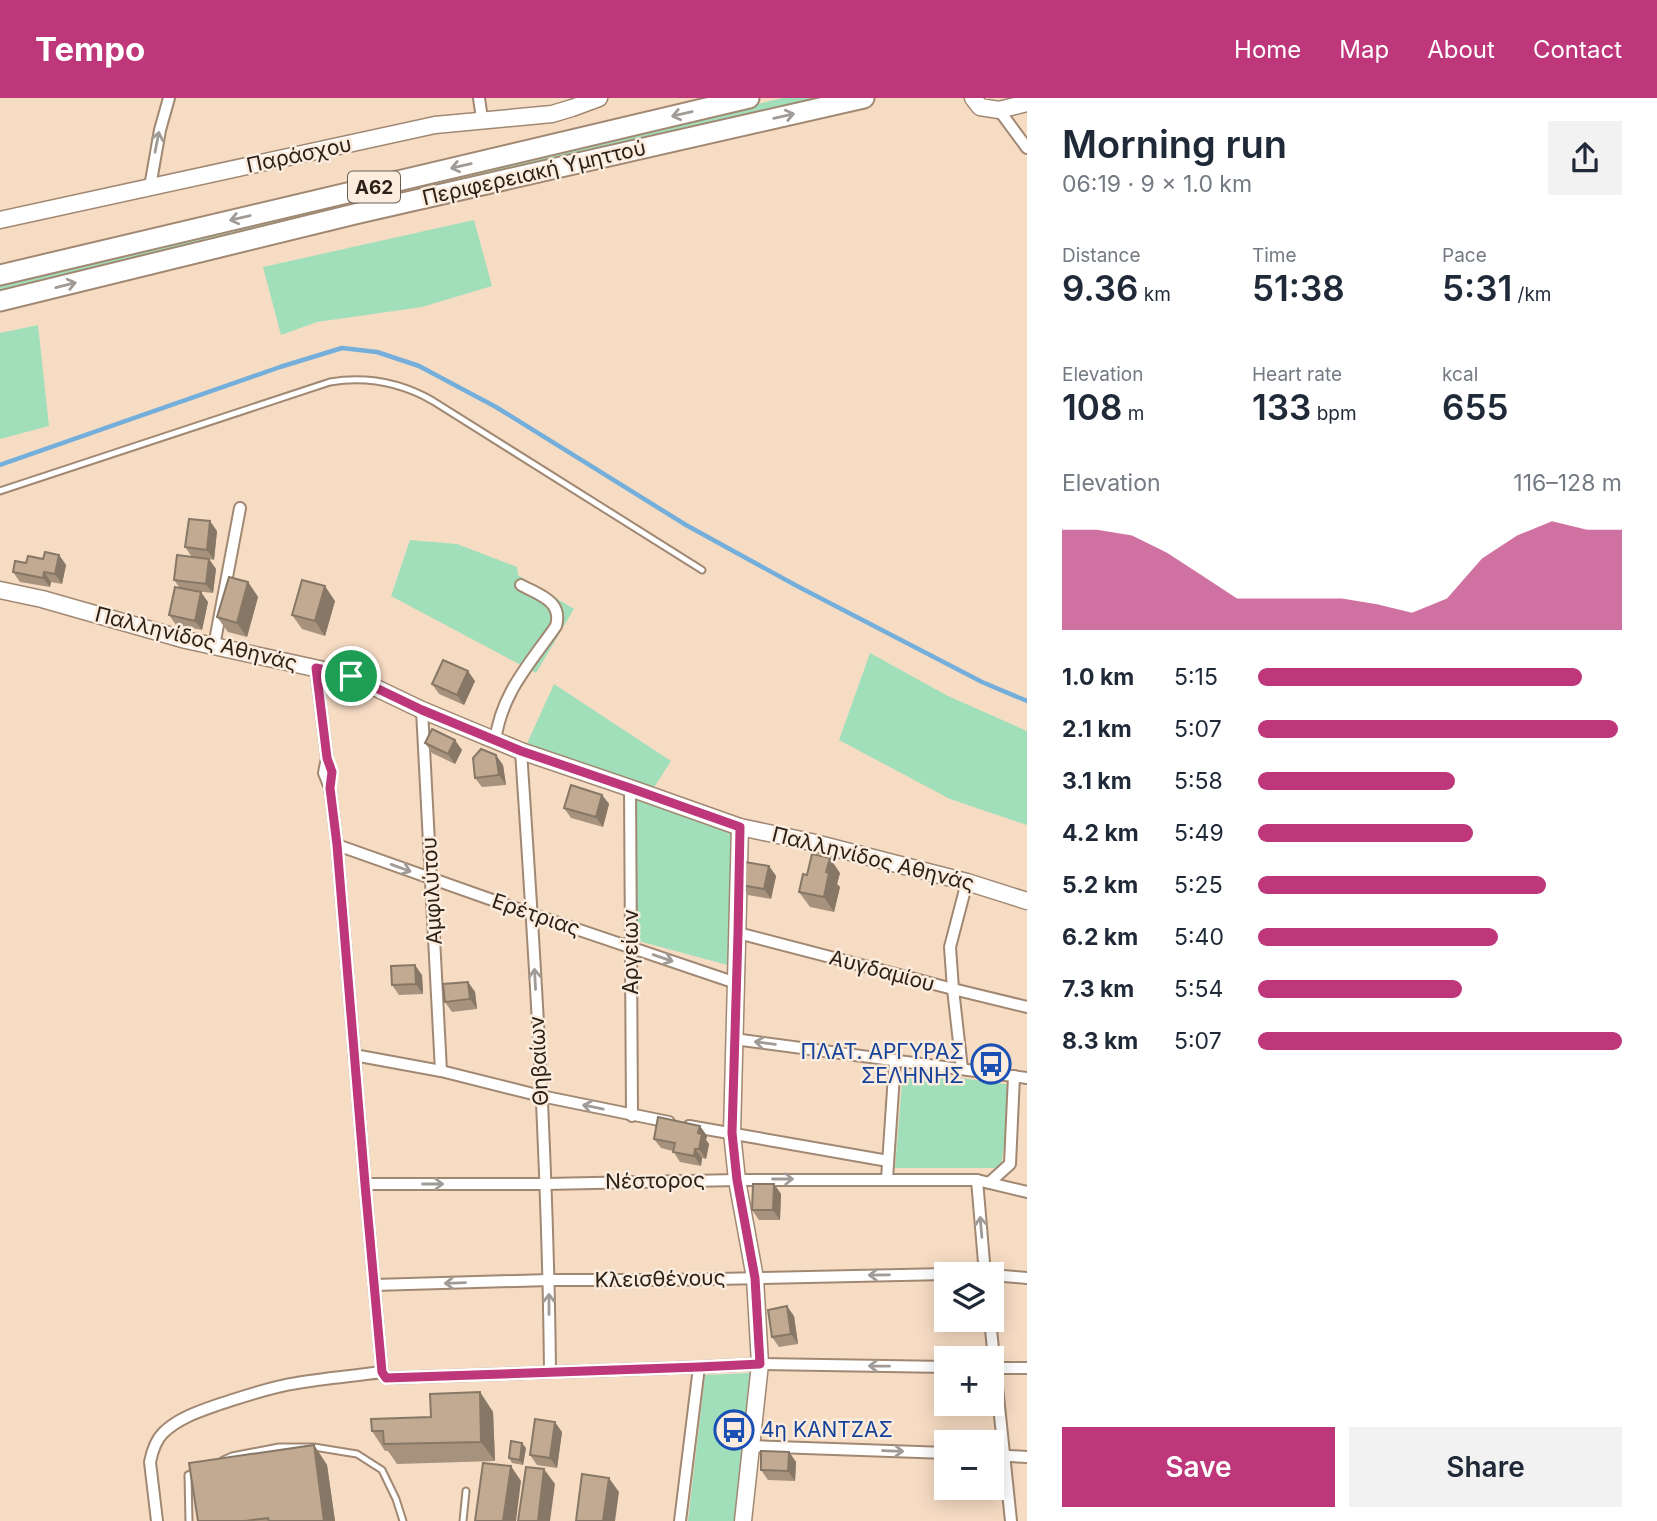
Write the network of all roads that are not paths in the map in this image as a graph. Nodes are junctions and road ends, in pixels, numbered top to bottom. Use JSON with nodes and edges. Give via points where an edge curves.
{"nodes":[{"id":1,"x":169,"y":98,"type":"edge"},
{"id":2,"x":479,"y":98,"type":"edge"},
{"id":3,"x":599,"y":98,"type":"edge"},
{"id":4,"x":749,"y":98,"type":"edge"},
{"id":5,"x":864,"y":98,"type":"edge"},
{"id":6,"x":973,"y":98,"type":"edge"},
{"id":7,"x":1027,"y":103,"type":"edge"},
{"id":8,"x":999,"y":104,"type":"edge"},
{"id":9,"x":482,"y":119,"type":"junction"},
{"id":10,"x":1027,"y":148,"type":"edge"},
{"id":11,"x":150,"y":187,"type":"junction"},
{"id":12,"x":0,"y":220,"type":"edge"},
{"id":13,"x":0,"y":275,"type":"edge"},
{"id":14,"x":0,"y":301,"type":"edge"},
{"id":15,"x":0,"y":491,"type":"edge"},
{"id":16,"x":240,"y":508,"type":"dead end"},
{"id":17,"x":702,"y":570,"type":"dead end"},
{"id":18,"x":521,"y":584,"type":"dead end"},
{"id":19,"x":0,"y":590,"type":"edge"},
{"id":20,"x":214,"y":646,"type":"junction"},
{"id":21,"x":316,"y":668,"type":"junction"},
{"id":22,"x":422,"y":710,"type":"junction"},
{"id":23,"x":495,"y":741,"type":"junction"},
{"id":24,"x":521,"y":751,"type":"junction"},
{"id":25,"x":630,"y":788,"type":"junction"},
{"id":26,"x":740,"y":827,"type":"junction"},
{"id":27,"x":337,"y":845,"type":"junction"},
{"id":28,"x":431,"y":878,"type":"junction"},
{"id":29,"x":967,"y":882,"type":"junction"},
{"id":30,"x":1027,"y":901,"type":"edge"},
{"id":31,"x":532,"y":914,"type":"junction"},
{"id":32,"x":738,"y":933,"type":"junction"},
{"id":33,"x":631,"y":947,"type":"junction"},
{"id":34,"x":736,"y":982,"type":"junction"},
{"id":35,"x":953,"y":989,"type":"junction"},
{"id":36,"x":1027,"y":1007,"type":"edge"},
{"id":37,"x":734,"y":1039,"type":"junction"},
{"id":38,"x":354,"y":1055,"type":"junction"},
{"id":39,"x":895,"y":1060,"type":"junction"},
{"id":40,"x":962,"y":1069,"type":"junction"},
{"id":41,"x":441,"y":1071,"type":"junction"},
{"id":42,"x":1014,"y":1076,"type":"junction"},
{"id":43,"x":1027,"y":1078,"type":"edge"},
{"id":44,"x":541,"y":1096,"type":"junction"},
{"id":45,"x":632,"y":1116,"type":"junction"},
{"id":46,"x":732,"y":1133,"type":"junction"},
{"id":47,"x":888,"y":1161,"type":"junction"},
{"id":48,"x":887,"y":1179,"type":"junction"},
{"id":49,"x":737,"y":1180,"type":"junction"},
{"id":50,"x":977,"y":1180,"type":"junction"},
{"id":51,"x":989,"y":1183,"type":"junction"},
{"id":52,"x":365,"y":1184,"type":"junction"},
{"id":53,"x":546,"y":1184,"type":"junction"},
{"id":54,"x":1027,"y":1192,"type":"edge"},
{"id":55,"x":984,"y":1262,"type":"edge"},
{"id":56,"x":934,"y":1274,"type":"edge"},
{"id":57,"x":1004,"y":1276,"type":"edge"},
{"id":58,"x":755,"y":1278,"type":"junction"},
{"id":59,"x":1027,"y":1278,"type":"edge"},
{"id":60,"x":549,"y":1280,"type":"junction"},
{"id":61,"x":374,"y":1285,"type":"junction"},
{"id":62,"x":760,"y":1364,"type":"junction"},
{"id":63,"x":699,"y":1367,"type":"junction"},
{"id":64,"x":934,"y":1367,"type":"edge"},
{"id":65,"x":1004,"y":1368,"type":"edge"},
{"id":66,"x":1027,"y":1368,"type":"edge"},
{"id":67,"x":382,"y":1372,"type":"junction"},
{"id":68,"x":550,"y":1372,"type":"junction"},
{"id":69,"x":1000,"y":1416,"type":"edge"},
{"id":70,"x":751,"y":1446,"type":"junction"},
{"id":71,"x":934,"y":1453,"type":"edge"},
{"id":72,"x":1005,"y":1455,"type":"junction"},
{"id":73,"x":1027,"y":1457,"type":"edge"},
{"id":74,"x":221,"y":1461,"type":"edge"},
{"id":75,"x":199,"y":1471,"type":"edge"},
{"id":76,"x":466,"y":1491,"type":"dead end"},
{"id":77,"x":401,"y":1520,"type":"edge"},
{"id":78,"x":157,"y":1521,"type":"edge"},
{"id":79,"x":189,"y":1521,"type":"edge"},
{"id":80,"x":463,"y":1521,"type":"edge"},
{"id":81,"x":680,"y":1521,"type":"edge"},
{"id":82,"x":743,"y":1521,"type":"edge"},
{"id":83,"x":1011,"y":1521,"type":"edge"}],
"edges":[{"from":11,"to":1,"type":"street","one_way":true},
{"from":2,"to":9,"type":"street"},
{"from":3,"to":9,"type":"street","name":"Παράσχου","via":[[552,114]]},
{"from":4,"to":13,"type":"highway","name":"Περιφερειακή Υμηττού","number":"Α62","one_way":true},
{"from":14,"to":5,"type":"highway","name":"Περιφερειακή Υμηττού","number":"Α62","one_way":true,"via":[[359,213]]},
{"from":6,"to":8,"type":"street","via":[[979,107]]},
{"from":7,"to":8,"type":"street"},
{"from":8,"to":10,"type":"street"},
{"from":9,"to":11,"type":"street","name":"Παράσχου","via":[[435,125]]},
{"from":11,"to":12,"type":"street","name":"Παράσχου"},
{"from":15,"to":17,"type":"lane","via":[[330,382],[378,380],[433,401]]},
{"from":16,"to":20,"type":"street"},
{"from":18,"to":23,"type":"street","via":[[553,603],[559,616],[515,682],[498,721]]},
{"from":19,"to":20,"type":"street","name":"Παλληνίδος Αθηνάς"},
{"from":20,"to":21,"type":"street","name":"Παλληνίδος Αθηνάς"},
{"from":21,"to":22,"type":"street","name":"Παλληνίδος Αθηνάς","via":[[351,676]]},
{"from":21,"to":27,"type":"street","via":[[327,758],[324,773]]},
{"from":22,"to":23,"type":"street","name":"Παλληνίδος Αθηνάς"},
{"from":22,"to":28,"type":"street","name":"Αμφιλύτου"},
{"from":23,"to":24,"type":"street","name":"Παλληνίδος Αθηνάς"},
{"from":24,"to":25,"type":"street","name":"Παλληνίδος Αθηνάς"},
{"from":24,"to":31,"type":"street","name":"Θηβαίων"},
{"from":25,"to":26,"type":"street","name":"Παλληνίδος Αθηνάς"},
{"from":25,"to":33,"type":"street","name":"Αργείων"},
{"from":26,"to":29,"type":"street","name":"Παλληνίδος Αθηνάς"},
{"from":26,"to":32,"type":"street"},
{"from":27,"to":28,"type":"street","name":"Ερέτριας","one_way":true},
{"from":27,"to":38,"type":"street"},
{"from":28,"to":31,"type":"street","name":"Ερέτριας"},
{"from":28,"to":41,"type":"street","name":"Αμφιλύτου"},
{"from":29,"to":30,"type":"street","name":"Παλληνίδος Αθηνάς"},
{"from":29,"to":35,"type":"street","via":[[950,947]]},
{"from":31,"to":33,"type":"street","name":"Ερέτριας"},
{"from":44,"to":31,"type":"street","name":"Θηβαίων","one_way":true},
{"from":32,"to":34,"type":"street"},
{"from":32,"to":35,"type":"street","name":"Αυγδαμίου"},
{"from":33,"to":34,"type":"street","name":"Ερέτριας","one_way":true},
{"from":33,"to":45,"type":"street","name":"Αργείων"},
{"from":34,"to":37,"type":"street"},
{"from":35,"to":36,"type":"street","name":"Αυγδαμίου"},
{"from":35,"to":40,"type":"street"},
{"from":39,"to":37,"type":"street","one_way":true},
{"from":37,"to":46,"type":"street"},
{"from":38,"to":41,"type":"street"},
{"from":38,"to":52,"type":"street"},
{"from":39,"to":40,"type":"street"},
{"from":39,"to":47,"type":"street"},
{"from":40,"to":42,"type":"street"},
{"from":41,"to":44,"type":"street"},
{"from":42,"to":43,"type":"street"},
{"from":42,"to":51,"type":"street","via":[[1010,1164]]},
{"from":45,"to":44,"type":"street","one_way":true},
{"from":44,"to":53,"type":"street","name":"Θηβαίων"},
{"from":45,"to":46,"type":"street"},
{"from":46,"to":47,"type":"street"},
{"from":46,"to":49,"type":"street"},
{"from":47,"to":48,"type":"street"},
{"from":49,"to":48,"type":"street","name":"Νέστορος","one_way":true},
{"from":48,"to":50,"type":"street","name":"Νέστορος"},
{"from":49,"to":53,"type":"street","name":"Νέστορος"},
{"from":49,"to":58,"type":"street"},
{"from":50,"to":51,"type":"street","name":"Νέστορος"},
{"from":55,"to":50,"type":"street","one_way":true},
{"from":51,"to":54,"type":"street","name":"Νέστορος"},
{"from":52,"to":53,"type":"street","name":"Νέστορος","one_way":true},
{"from":52,"to":61,"type":"street"},
{"from":53,"to":60,"type":"street","name":"Θηβαίων"},
{"from":56,"to":58,"type":"street","name":"Κλεισθένους","one_way":true},
{"from":57,"to":59,"type":"street"},
{"from":58,"to":60,"type":"street","name":"Κλεισθένους"},
{"from":58,"to":62,"type":"street"},
{"from":60,"to":61,"type":"street","name":"Κλεισθένους","one_way":true},
{"from":68,"to":60,"type":"street","name":"Θηβαίων","one_way":true},
{"from":61,"to":67,"type":"street"},
{"from":62,"to":63,"type":"street"},
{"from":64,"to":62,"type":"street","one_way":true},
{"from":62,"to":70,"type":"street"},
{"from":63,"to":68,"type":"street"},
{"from":63,"to":81,"type":"street"},
{"from":65,"to":66,"type":"street"},
{"from":67,"to":68,"type":"street","via":[[386,1378]]},
{"from":67,"to":78,"type":"street","via":[[275,1387],[195,1413],[172,1426],[158,1439],[150,1462]]},
{"from":69,"to":72,"type":"street"},
{"from":70,"to":71,"type":"street","one_way":true},
{"from":70,"to":82,"type":"street"},
{"from":72,"to":73,"type":"street"},
{"from":72,"to":83,"type":"street"},
{"from":74,"to":77,"type":"lane","via":[[279,1447],[357,1454],[382,1471]]},
{"from":75,"to":79,"type":"lane","via":[[188,1475]]},
{"from":76,"to":80,"type":"lane"}]}
